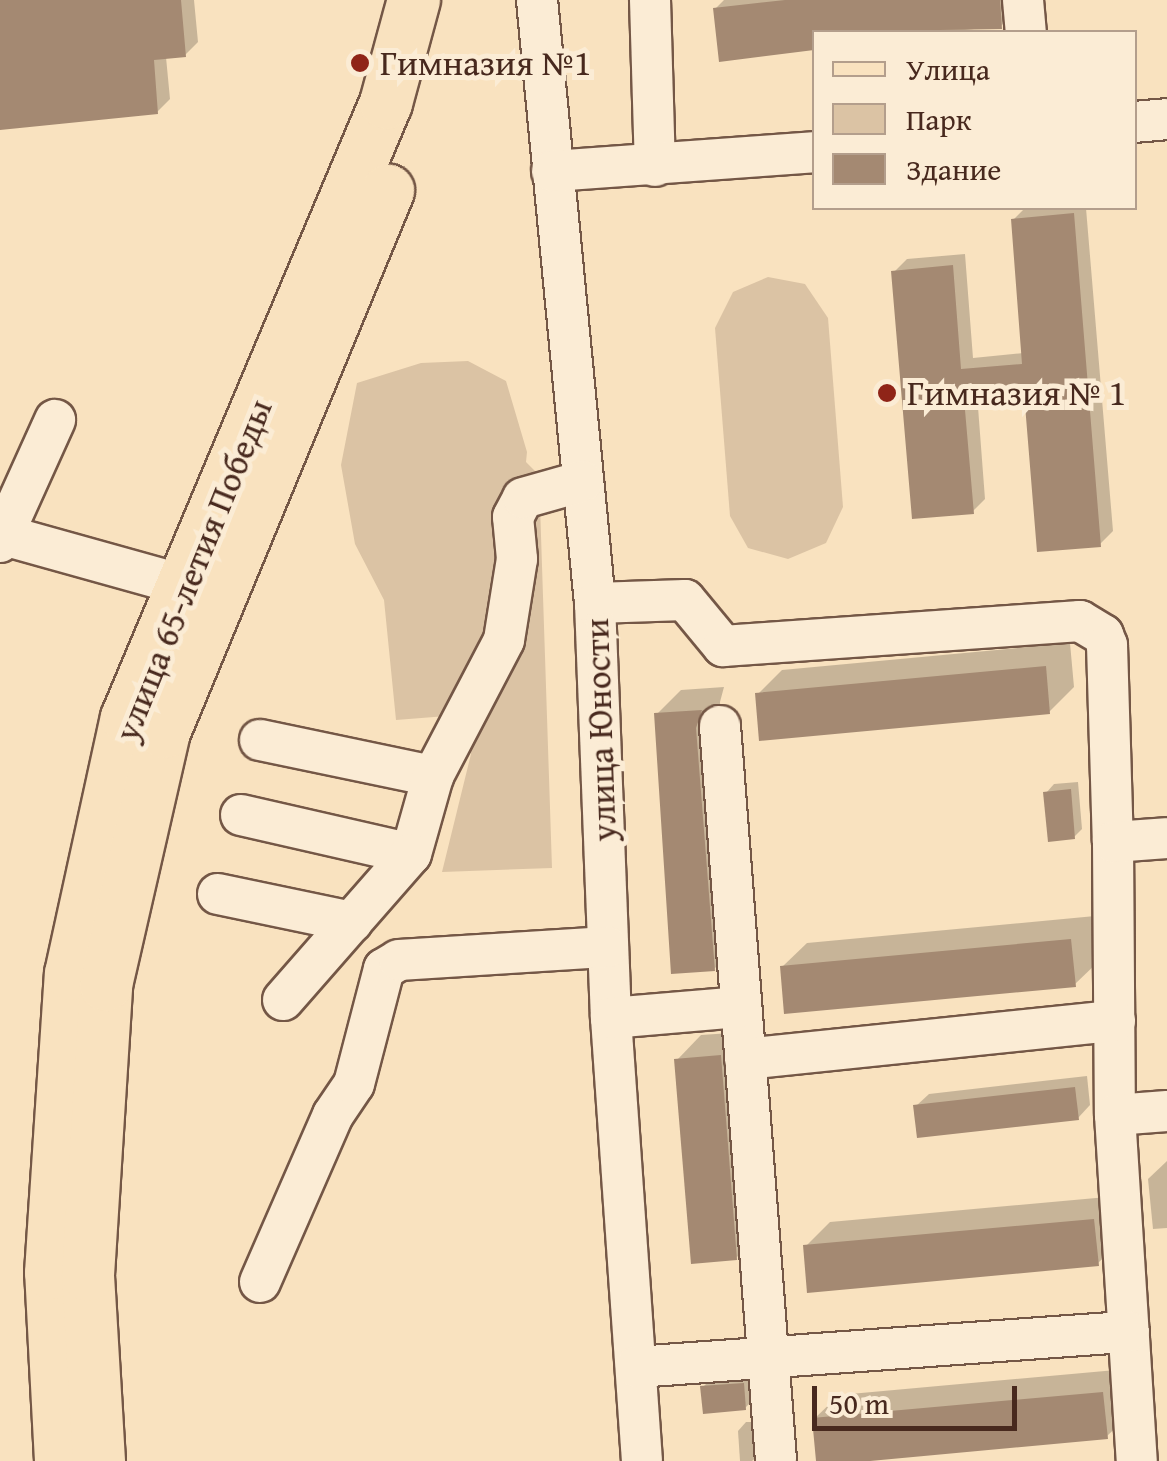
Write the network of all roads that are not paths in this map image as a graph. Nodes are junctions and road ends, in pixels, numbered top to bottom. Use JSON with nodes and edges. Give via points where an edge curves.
{"nodes":[{"id":1,"x":414,"y":0,"type":"edge"},
{"id":2,"x":450,"y":0,"type":"edge"},
{"id":3,"x":537,"y":0,"type":"edge"},
{"id":4,"x":650,"y":0,"type":"edge"},
{"id":5,"x":1023,"y":0,"type":"edge"},
{"id":6,"x":1026,"y":30,"type":"edge"},
{"id":7,"x":1167,"y":119,"type":"edge"},
{"id":8,"x":1137,"y":122,"type":"edge"},
{"id":9,"x":812,"y":152,"type":"edge"},
{"id":10,"x":656,"y":166,"type":"junction"},
{"id":11,"x":552,"y":171,"type":"junction"},
{"id":12,"x":55,"y":420,"type":"dead end"},
{"id":13,"x":583,"y":481,"type":"junction"},
{"id":14,"x":1,"y":537,"type":"edge"},
{"id":15,"x":183,"y":585,"type":"junction"},
{"id":16,"x":595,"y":604,"type":"junction"},
{"id":17,"x":720,"y":726,"type":"dead end"},
{"id":18,"x":260,"y":740,"type":"dead end"},
{"id":19,"x":433,"y":776,"type":"junction"},
{"id":20,"x":240,"y":815,"type":"dead end"},
{"id":21,"x":1167,"y":838,"type":"edge"},
{"id":22,"x":1113,"y":842,"type":"junction"},
{"id":23,"x":412,"y":854,"type":"junction"},
{"id":24,"x":218,"y":894,"type":"dead end"},
{"id":25,"x":352,"y":922,"type":"junction"},
{"id":26,"x":608,"y":947,"type":"junction"},
{"id":27,"x":283,"y":1000,"type":"dead end"},
{"id":28,"x":739,"y":1006,"type":"junction"},
{"id":29,"x":611,"y":1018,"type":"junction"},
{"id":30,"x":1115,"y":1021,"type":"junction"},
{"id":31,"x":745,"y":1059,"type":"junction"},
{"id":32,"x":1167,"y":1111,"type":"edge"},
{"id":33,"x":1115,"y":1116,"type":"junction"},
{"id":34,"x":260,"y":1282,"type":"dead end"},
{"id":35,"x":1128,"y":1332,"type":"junction"},
{"id":36,"x":768,"y":1357,"type":"junction"},
{"id":37,"x":636,"y":1367,"type":"junction"},
{"id":38,"x":61,"y":1461,"type":"edge"},
{"id":39,"x":100,"y":1461,"type":"edge"},
{"id":40,"x":642,"y":1461,"type":"edge"},
{"id":41,"x":776,"y":1461,"type":"edge"},
{"id":42,"x":1137,"y":1461,"type":"edge"}],
"edges":[{"from":1,"to":15,"type":"main road","name":"улица 65-летия Победы","via":[[386,103]]},
{"from":2,"to":39,"type":"main road","name":"улица 65-летия Победы","via":[[420,115],[164,732],[106,985],[88,1275]]},
{"from":3,"to":11,"type":"street","name":"улица Юности"},
{"from":4,"to":10,"type":"street"},
{"from":5,"to":6,"type":"street"},
{"from":7,"to":8,"type":"street"},
{"from":9,"to":10,"type":"street"},
{"from":10,"to":11,"type":"street"},
{"from":11,"to":13,"type":"street","name":"улица Юности"},
{"from":12,"to":14,"type":"street"},
{"from":13,"to":16,"type":"street","name":"улица Юности"},
{"from":13,"to":19,"type":"street","via":[[524,498],[513,517],[517,559],[504,640]]},
{"from":14,"to":15,"type":"street"},
{"from":15,"to":38,"type":"main road","name":"улица 65-летия Победы","via":[[127,718],[71,974],[51,1274]]},
{"from":16,"to":22,"type":"street","via":[[684,600],[722,646],[1089,624],[1107,645]]},
{"from":16,"to":26,"type":"street","name":"улица Юности"},
{"from":17,"to":28,"type":"street"},
{"from":18,"to":19,"type":"street"},
{"from":19,"to":23,"type":"street"},
{"from":20,"to":23,"type":"street"},
{"from":21,"to":22,"type":"street"},
{"from":22,"to":30,"type":"street"},
{"from":23,"to":25,"type":"street"},
{"from":24,"to":25,"type":"street"},
{"from":25,"to":27,"type":"street"},
{"from":26,"to":29,"type":"street","name":"улица Юности"},
{"from":26,"to":34,"type":"street","via":[[399,960],[384,969],[354,1084],[333,1115]]},
{"from":28,"to":29,"type":"street"},
{"from":28,"to":31,"type":"street"},
{"from":29,"to":37,"type":"street","name":"улица Юности"},
{"from":30,"to":31,"type":"street"},
{"from":30,"to":33,"type":"street"},
{"from":31,"to":36,"type":"street"},
{"from":32,"to":33,"type":"street"},
{"from":33,"to":35,"type":"street"},
{"from":35,"to":36,"type":"street"},
{"from":35,"to":42,"type":"street"},
{"from":36,"to":37,"type":"street"},
{"from":36,"to":41,"type":"street"},
{"from":37,"to":40,"type":"street","name":"улица Юности"}]}
